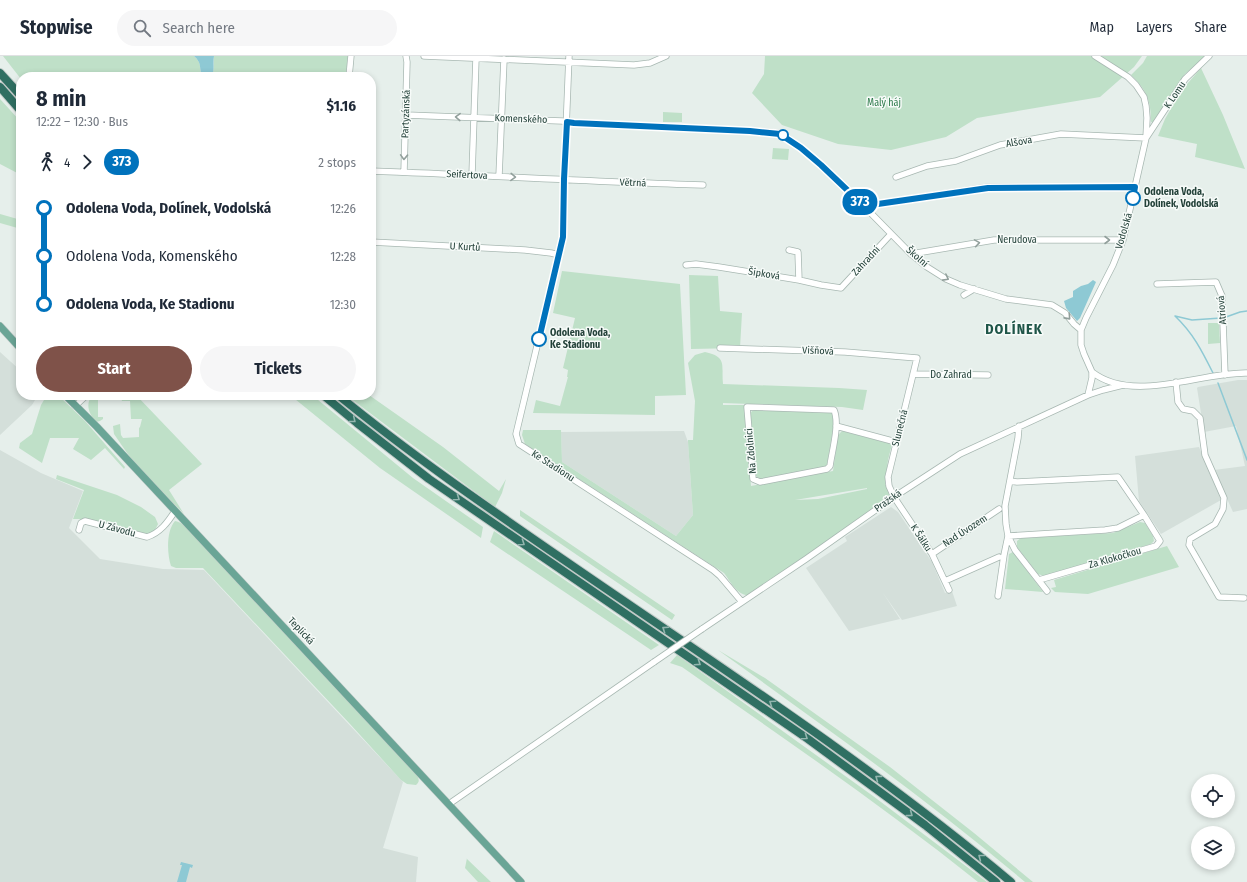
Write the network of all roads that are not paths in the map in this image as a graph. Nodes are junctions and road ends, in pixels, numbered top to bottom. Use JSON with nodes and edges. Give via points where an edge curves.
{"nodes":[{"id":1,"x":351,"y":56,"type":"edge"},
{"id":2,"x":406,"y":56,"type":"edge"},
{"id":3,"x":424,"y":56,"type":"edge"},
{"id":4,"x":666,"y":56,"type":"edge"},
{"id":5,"x":1095,"y":56,"type":"edge"},
{"id":6,"x":1209,"y":56,"type":"edge"},
{"id":7,"x":458,"y":57,"type":"edge"},
{"id":8,"x":476,"y":58,"type":"junction"},
{"id":9,"x":504,"y":59,"type":"junction"},
{"id":10,"x":569,"y":59,"type":"edge"},
{"id":11,"x":349,"y":72,"type":"edge"},
{"id":12,"x":0,"y":73,"type":"edge"},
{"id":13,"x":0,"y":87,"type":"edge"},
{"id":14,"x":16,"y":91,"type":"edge"},
{"id":15,"x":16,"y":105,"type":"edge"},
{"id":16,"x":406,"y":115,"type":"junction"},
{"id":17,"x":474,"y":117,"type":"junction"},
{"id":18,"x":502,"y":118,"type":"junction"},
{"id":19,"x":567,"y":122,"type":"junction"},
{"id":20,"x":780,"y":134,"type":"joint"},
{"id":21,"x":1146,"y":138,"type":"junction"},
{"id":22,"x":376,"y":171,"type":"edge"},
{"id":23,"x":404,"y":172,"type":"junction"},
{"id":24,"x":472,"y":175,"type":"junction"},
{"id":25,"x":499,"y":176,"type":"junction"},
{"id":26,"x":896,"y":177,"type":"dead end"},
{"id":27,"x":564,"y":179,"type":"junction"},
{"id":28,"x":703,"y":186,"type":"dead end"},
{"id":29,"x":1135,"y":187,"type":"junction"},
{"id":30,"x":864,"y":206,"type":"junction"},
{"id":31,"x":891,"y":234,"type":"junction"},
{"id":32,"x":1123,"y":240,"type":"junction"},
{"id":33,"x":376,"y":242,"type":"edge"},
{"id":34,"x":789,"y":250,"type":"dead end"},
{"id":35,"x":911,"y":254,"type":"junction"},
{"id":36,"x":559,"y":255,"type":"junction"},
{"id":37,"x":686,"y":266,"type":"dead end"},
{"id":38,"x":799,"y":280,"type":"junction"},
{"id":39,"x":1157,"y":284,"type":"dead end"},
{"id":40,"x":841,"y":288,"type":"joint"},
{"id":41,"x":974,"y":289,"type":"junction"},
{"id":42,"x":964,"y":295,"type":"dead end"},
{"id":43,"x":0,"y":326,"type":"edge"},
{"id":44,"x":1081,"y":330,"type":"junction"},
{"id":45,"x":16,"y":344,"type":"edge"},
{"id":46,"x":720,"y":348,"type":"dead end"},
{"id":47,"x":917,"y":358,"type":"joint"},
{"id":48,"x":1092,"y":372,"type":"junction"},
{"id":49,"x":1247,"y":373,"type":"edge"},
{"id":50,"x":913,"y":374,"type":"junction"},
{"id":51,"x":988,"y":374,"type":"dead end"},
{"id":52,"x":1225,"y":375,"type":"junction"},
{"id":53,"x":1176,"y":382,"type":"junction"},
{"id":54,"x":1123,"y":385,"type":"junction"},
{"id":55,"x":1088,"y":395,"type":"junction"},
{"id":56,"x":70,"y":400,"type":"edge"},
{"id":57,"x":82,"y":400,"type":"edge"},
{"id":58,"x":329,"y":400,"type":"edge"},
{"id":59,"x":344,"y":400,"type":"edge"},
{"id":60,"x":75,"y":406,"type":"junction"},
{"id":61,"x":836,"y":426,"type":"junction"},
{"id":62,"x":1019,"y":426,"type":"junction"},
{"id":63,"x":896,"y":442,"type":"junction"},
{"id":64,"x":1010,"y":482,"type":"junction"},
{"id":65,"x":894,"y":497,"type":"junction"},
{"id":66,"x":999,"y":509,"type":"dead end"},
{"id":67,"x":175,"y":511,"type":"junction"},
{"id":68,"x":1144,"y":515,"type":"junction"},
{"id":69,"x":79,"y":530,"type":"dead end"},
{"id":70,"x":1008,"y":536,"type":"junction"},
{"id":71,"x":932,"y":554,"type":"junction"},
{"id":72,"x":999,"y":557,"type":"dead end"},
{"id":73,"x":945,"y":580,"type":"junction"},
{"id":74,"x":1039,"y":580,"type":"junction"},
{"id":75,"x":949,"y":590,"type":"dead end"},
{"id":76,"x":1048,"y":591,"type":"dead end"},
{"id":77,"x":998,"y":596,"type":"dead end"},
{"id":78,"x":1244,"y":598,"type":"dead end"},
{"id":79,"x":742,"y":602,"type":"junction"},
{"id":80,"x":449,"y":804,"type":"junction"},
{"id":81,"x":521,"y":882,"type":"edge"},
{"id":82,"x":996,"y":882,"type":"edge"},
{"id":83,"x":1011,"y":882,"type":"edge"}],
"edges":[{"from":1,"to":11,"type":"street"},
{"from":2,"to":16,"type":"street","name":"Partyzánská"},
{"from":3,"to":7,"type":"street"},
{"from":4,"to":10,"type":"street","via":[[650,63],[634,65]]},
{"from":5,"to":21,"type":"street","name":"Vodolská","via":[[1128,77],[1142,94],[1147,111]]},
{"from":6,"to":21,"type":"street","name":"K Lomu","via":[[1185,80]]},
{"from":7,"to":8,"type":"street"},
{"from":8,"to":9,"type":"street"},
{"from":8,"to":17,"type":"street"},
{"from":9,"to":10,"type":"street"},
{"from":9,"to":18,"type":"street"},
{"from":10,"to":19,"type":"street","name":"Ke Stadionu"},
{"from":12,"to":14,"type":"highway"},
{"from":13,"to":15,"type":"highway"},
{"from":17,"to":16,"type":"street","name":"Komenského","one_way":true},
{"from":16,"to":23,"type":"street","name":"Partyzánská","one_way":true},
{"from":17,"to":18,"type":"street","name":"Komenského"},
{"from":17,"to":24,"type":"street"},
{"from":18,"to":19,"type":"street","name":"Komenského"},
{"from":18,"to":25,"type":"street"},
{"from":19,"to":20,"type":"street","name":"Komenského"},
{"from":19,"to":27,"type":"street","name":"Ke Stadionu"},
{"from":20,"to":30,"type":"street","name":"Školní","via":[[821,165]]},
{"from":21,"to":26,"type":"street","name":"Alšova","via":[[1061,134],[1000,145],[956,161],[927,166]]},
{"from":21,"to":29,"type":"street","name":"Vodolská"},
{"from":22,"to":23,"type":"street","name":"Seifertova"},
{"from":23,"to":24,"type":"street","name":"Seifertova"},
{"from":24,"to":25,"type":"street","name":"Seifertova"},
{"from":25,"to":27,"type":"street","name":"Seifertova","one_way":true},
{"from":27,"to":28,"type":"street","name":"Větrná"},
{"from":27,"to":36,"type":"street","name":"Ke Stadionu","via":[[563,237]]},
{"from":29,"to":30,"type":"street","via":[[988,188]]},
{"from":29,"to":32,"type":"street","name":"Vodolská"},
{"from":30,"to":31,"type":"street","name":"Školní"},
{"from":31,"to":35,"type":"street","name":"Školní"},
{"from":31,"to":40,"type":"street","name":"Zahradní"},
{"from":35,"to":32,"type":"street","name":"Nerudova","one_way":true,"via":[[994,240]]},
{"from":32,"to":44,"type":"street","name":"Vodolská"},
{"from":33,"to":36,"type":"street","name":"U Kurtů","via":[[525,250]]},
{"from":34,"to":38,"type":"street","via":[[798,252]]},
{"from":35,"to":41,"type":"street","name":"Školní","one_way":true,"via":[[946,279]]},
{"from":36,"to":79,"type":"street","name":"Ke Stadionu","via":[[516,434],[519,444],[714,570]]},
{"from":37,"to":38,"type":"street","name":"Šípková","via":[[696,264]]},
{"from":38,"to":40,"type":"street","name":"Šípková"},
{"from":39,"to":52,"type":"street","name":"Atriová","via":[[1216,282],[1222,296]]},
{"from":41,"to":42,"type":"street"},
{"from":41,"to":44,"type":"street","name":"Školní","one_way":true,"via":[[1006,299],[1052,305],[1065,313]]},
{"from":43,"to":45,"type":"main road"},
{"from":44,"to":48,"type":"street","name":"Vodolská","via":[[1081,345]]},
{"from":46,"to":47,"type":"street","name":"Višňová","via":[[845,352]]},
{"from":47,"to":50,"type":"street","name":"Slunečná"},
{"from":48,"to":54,"type":"street","via":[[1102,379]]},
{"from":48,"to":55,"type":"street"},
{"from":49,"to":52,"type":"street"},
{"from":50,"to":51,"type":"street","name":"Do Zahrad"},
{"from":50,"to":63,"type":"street","name":"Slunečná"},
{"from":52,"to":53,"type":"street"},
{"from":53,"to":54,"type":"street","via":[[1136,387]]},
{"from":53,"to":78,"type":"street","via":[[1178,402],[1183,409],[1193,412],[1200,418],[1205,454],[1224,498],[1223,509],[1215,524],[1190,539],[1189,545],[1219,597]]},
{"from":54,"to":55,"type":"street","name":"Pražská"},
{"from":55,"to":62,"type":"street","name":"Pražská"},
{"from":56,"to":60,"type":"main road","name":"Teplická"},
{"from":57,"to":60,"type":"street"},
{"from":58,"to":82,"type":"highway","one_way":true,"via":[[430,479],[808,739],[925,825]]},
{"from":83,"to":59,"type":"highway","one_way":true,"via":[[875,776],[440,474]]},
{"from":60,"to":67,"type":"main road","name":"Teplická"},
{"from":61,"to":61,"type":"street","name":"Na Zdolnici","via":[[830,466],[827,469],[760,482],[754,479],[747,407],[834,410]]},
{"from":61,"to":63,"type":"street"},
{"from":62,"to":64,"type":"street"},
{"from":62,"to":65,"type":"street","name":"Pražská","via":[[960,454]]},
{"from":63,"to":65,"type":"street","name":"Slunečná","via":[[888,477]]},
{"from":64,"to":68,"type":"street","name":"Za Klokočkou","via":[[1118,477]]},
{"from":64,"to":70,"type":"street","via":[[1005,506]]},
{"from":65,"to":71,"type":"street","name":"K Šálku"},
{"from":65,"to":79,"type":"street","name":"Pražská"},
{"from":66,"to":71,"type":"street","name":"Nad Úvozem"},
{"from":67,"to":69,"type":"street","name":"U Závodu","via":[[157,532],[147,537],[85,521],[81,522]]},
{"from":67,"to":80,"type":"main road","name":"Teplická"},
{"from":68,"to":70,"type":"street","via":[[1118,528]]},
{"from":68,"to":74,"type":"street","name":"Za Klokočkou","via":[[1160,541],[1156,546]]},
{"from":70,"to":74,"type":"street","via":[[1015,550]]},
{"from":70,"to":77,"type":"street"},
{"from":71,"to":73,"type":"street","name":"K Šálku"},
{"from":72,"to":73,"type":"street"},
{"from":73,"to":75,"type":"street","name":"K Šálku"},
{"from":74,"to":76,"type":"street"},
{"from":79,"to":80,"type":"street","name":"Pražská","bridge":true},
{"from":80,"to":81,"type":"main road","name":"Teplická"}]}
